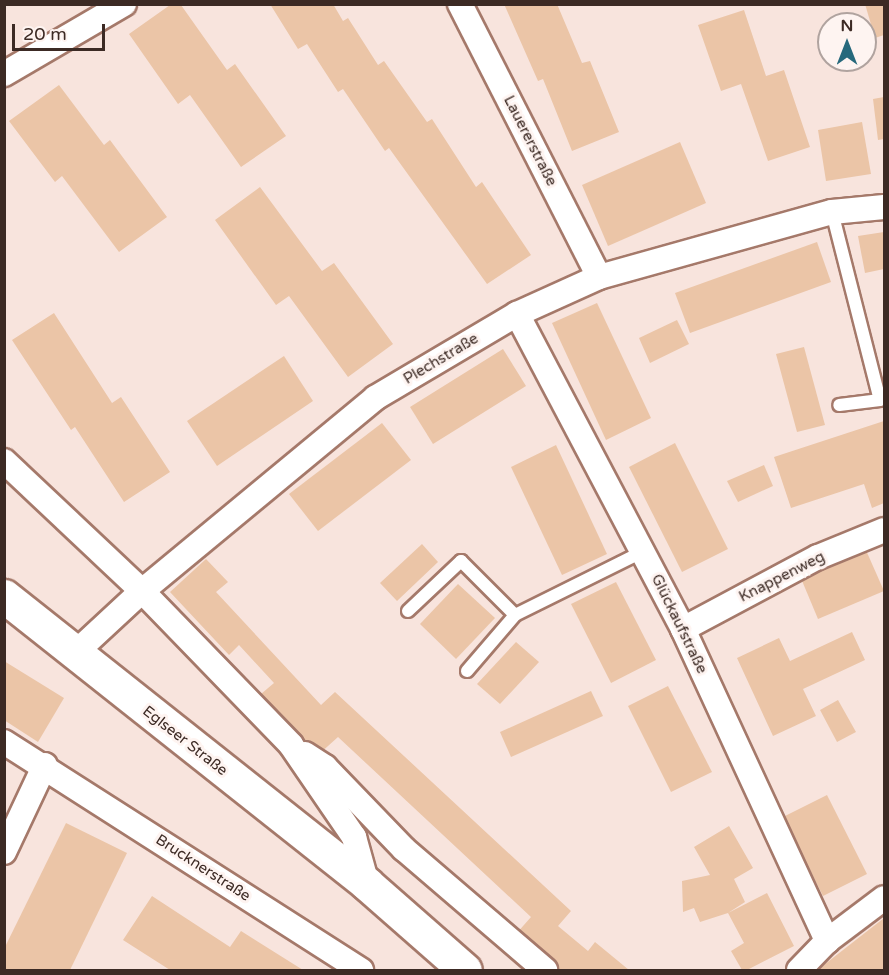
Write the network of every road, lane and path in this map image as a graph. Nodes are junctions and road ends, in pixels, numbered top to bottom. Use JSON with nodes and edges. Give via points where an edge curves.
{"nodes":[{"id":1,"x":124,"y":4,"type":"edge"},
{"id":2,"x":460,"y":4,"type":"edge"},
{"id":3,"x":4,"y":74,"type":"edge"},
{"id":4,"x":885,"y":207,"type":"edge"},
{"id":5,"x":832,"y":212,"type":"junction"},
{"id":6,"x":599,"y":277,"type":"junction"},
{"id":7,"x":517,"y":314,"type":"junction"},
{"id":8,"x":839,"y":405,"type":"dead end"},
{"id":9,"x":4,"y":460,"type":"edge"},
{"id":10,"x":885,"y":530,"type":"edge"},
{"id":11,"x":642,"y":552,"type":"junction"},
{"id":12,"x":142,"y":591,"type":"junction"},
{"id":13,"x":4,"y":596,"type":"edge"},
{"id":14,"x":408,"y":611,"type":"dead end"},
{"id":15,"x":515,"y":615,"type":"junction"},
{"id":16,"x":683,"y":629,"type":"junction"},
{"id":17,"x":74,"y":654,"type":"junction"},
{"id":18,"x":467,"y":671,"type":"dead end"},
{"id":19,"x":4,"y":742,"type":"edge"},
{"id":20,"x":291,"y":745,"type":"junction"},
{"id":21,"x":45,"y":765,"type":"junction"},
{"id":22,"x":4,"y":852,"type":"edge"},
{"id":23,"x":367,"y":884,"type":"junction"},
{"id":24,"x":885,"y":898,"type":"edge"},
{"id":25,"x":827,"y":941,"type":"junction"},
{"id":26,"x":361,"y":970,"type":"edge"},
{"id":27,"x":465,"y":970,"type":"edge"},
{"id":28,"x":545,"y":970,"type":"edge"},
{"id":29,"x":799,"y":970,"type":"edge"}],
"edges":[{"from":1,"to":3,"type":"street"},
{"from":2,"to":6,"type":"street","name":"Lauererstraße"},
{"from":4,"to":5,"type":"street","name":"Plechstraße"},
{"from":5,"to":6,"type":"street","name":"Plechstraße"},
{"from":5,"to":8,"type":"lane","via":[[880,400]]},
{"from":6,"to":7,"type":"street","name":"Plechstraße"},
{"from":7,"to":11,"type":"street","name":"Glückaufstraße"},
{"from":7,"to":12,"type":"street","name":"Plechstraße","via":[[375,398]]},
{"from":9,"to":12,"type":"street"},
{"from":10,"to":16,"type":"street","name":"Knappenweg","via":[[818,557]]},
{"from":11,"to":15,"type":"lane"},
{"from":11,"to":16,"type":"street","name":"Glückaufstraße"},
{"from":12,"to":17,"type":"street","name":"Plechstraße"},
{"from":12,"to":20,"type":"street"},
{"from":13,"to":17,"type":"street","name":"Eglseer Straße"},
{"from":14,"to":15,"type":"lane","via":[[461,561]]},
{"from":15,"to":18,"type":"lane"},
{"from":16,"to":25,"type":"street","name":"Glückaufstraße"},
{"from":17,"to":23,"type":"street","name":"Eglseer Straße"},
{"from":19,"to":21,"type":"street","name":"Brucknerstraße"},
{"from":20,"to":23,"type":"street","via":[[354,837]]},
{"from":20,"to":28,"type":"street","via":[[325,767],[404,849]]},
{"from":21,"to":22,"type":"street"},
{"from":21,"to":26,"type":"street","name":"Brucknerstraße"},
{"from":23,"to":27,"type":"street","name":"Eglseer Straße"},
{"from":24,"to":25,"type":"street"},
{"from":25,"to":29,"type":"street"}]}
